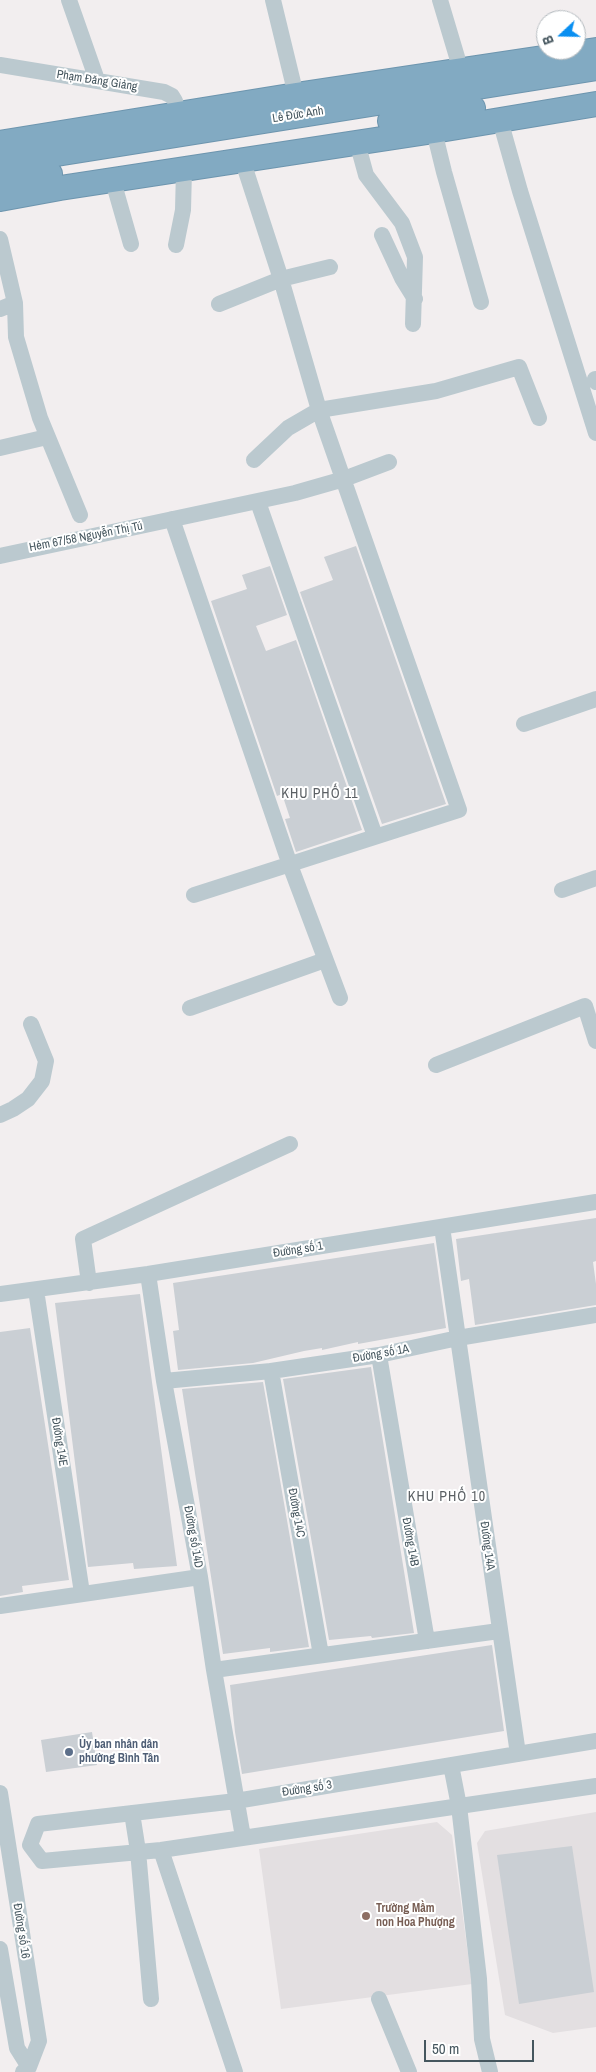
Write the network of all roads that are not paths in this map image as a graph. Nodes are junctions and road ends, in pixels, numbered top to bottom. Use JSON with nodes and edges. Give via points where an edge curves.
{"nodes":[{"id":1,"x":69,"y":0,"type":"edge"},
{"id":2,"x":274,"y":0,"type":"edge"},
{"id":3,"x":440,"y":0,"type":"edge"},
{"id":4,"x":596,"y":50,"type":"edge"},
{"id":5,"x":0,"y":65,"type":"edge"},
{"id":6,"x":596,"y":68,"type":"edge"},
{"id":7,"x":458,"y":72,"type":"junction"},
{"id":8,"x":97,"y":80,"type":"junction"},
{"id":9,"x":596,"y":88,"type":"edge"},
{"id":10,"x":296,"y":95,"type":"junction"},
{"id":11,"x":596,"y":104,"type":"edge"},
{"id":12,"x":500,"y":120,"type":"junction"},
{"id":13,"x":180,"y":125,"type":"junction"},
{"id":14,"x":434,"y":131,"type":"junction"},
{"id":15,"x":357,"y":142,"type":"junction"},
{"id":16,"x":0,"y":143,"type":"edge"},
{"id":17,"x":241,"y":152,"type":"junction"},
{"id":18,"x":0,"y":163,"type":"edge"},
{"id":19,"x":184,"y":170,"type":"junction"},
{"id":20,"x":113,"y":180,"type":"junction"},
{"id":21,"x":0,"y":181,"type":"edge"},
{"id":22,"x":0,"y":199,"type":"edge"},
{"id":23,"x":382,"y":235,"type":"dead end"},
{"id":24,"x":0,"y":239,"type":"edge"},
{"id":25,"x":131,"y":244,"type":"dead end"},
{"id":26,"x":176,"y":245,"type":"dead end"},
{"id":27,"x":330,"y":267,"type":"dead end"},
{"id":28,"x":281,"y":279,"type":"junction"},
{"id":29,"x":415,"y":299,"type":"junction"},
{"id":30,"x":481,"y":302,"type":"dead end"},
{"id":31,"x":219,"y":304,"type":"dead end"},
{"id":32,"x":8,"y":306,"type":"edge"},
{"id":33,"x":413,"y":324,"type":"dead end"},
{"id":34,"x":319,"y":410,"type":"junction"},
{"id":35,"x":539,"y":418,"type":"dead end"},
{"id":36,"x":596,"y":433,"type":"edge"},
{"id":37,"x":47,"y":437,"type":"junction"},
{"id":38,"x":0,"y":448,"type":"edge"},
{"id":39,"x":254,"y":460,"type":"dead end"},
{"id":40,"x":389,"y":462,"type":"dead end"},
{"id":41,"x":344,"y":479,"type":"junction"},
{"id":42,"x":258,"y":502,"type":"junction"},
{"id":43,"x":80,"y":515,"type":"dead end"},
{"id":44,"x":172,"y":519,"type":"junction"},
{"id":45,"x":0,"y":556,"type":"edge"},
{"id":46,"x":596,"y":699,"type":"edge"},
{"id":47,"x":524,"y":724,"type":"dead end"},
{"id":48,"x":375,"y":836,"type":"junction"},
{"id":49,"x":290,"y":865,"type":"junction"},
{"id":50,"x":596,"y":878,"type":"edge"},
{"id":51,"x":562,"y":890,"type":"dead end"},
{"id":52,"x":194,"y":895,"type":"dead end"},
{"id":53,"x":325,"y":960,"type":"junction"},
{"id":54,"x":340,"y":998,"type":"dead end"},
{"id":55,"x":190,"y":1008,"type":"dead end"},
{"id":56,"x":31,"y":1024,"type":"dead end"},
{"id":57,"x":596,"y":1041,"type":"edge"},
{"id":58,"x":436,"y":1065,"type":"dead end"},
{"id":59,"x":0,"y":1115,"type":"edge"},
{"id":60,"x":290,"y":1144,"type":"dead end"},
{"id":61,"x":596,"y":1202,"type":"edge"},
{"id":62,"x":442,"y":1227,"type":"junction"},
{"id":63,"x":148,"y":1274,"type":"junction"},
{"id":64,"x":89,"y":1283,"type":"junction"},
{"id":65,"x":36,"y":1290,"type":"junction"},
{"id":66,"x":0,"y":1294,"type":"edge"},
{"id":67,"x":596,"y":1315,"type":"edge"},
{"id":68,"x":458,"y":1338,"type":"junction"},
{"id":69,"x":379,"y":1355,"type":"junction"},
{"id":70,"x":271,"y":1371,"type":"junction"},
{"id":71,"x":164,"y":1381,"type":"junction"},
{"id":72,"x":200,"y":1577,"type":"junction"},
{"id":73,"x":82,"y":1593,"type":"junction"},
{"id":74,"x":0,"y":1606,"type":"edge"},
{"id":75,"x":500,"y":1631,"type":"junction"},
{"id":76,"x":427,"y":1641,"type":"junction"},
{"id":77,"x":321,"y":1655,"type":"junction"},
{"id":78,"x":214,"y":1670,"type":"junction"},
{"id":79,"x":596,"y":1741,"type":"edge"},
{"id":80,"x":518,"y":1754,"type":"junction"},
{"id":81,"x":451,"y":1765,"type":"junction"},
{"id":82,"x":596,"y":1786,"type":"edge"},
{"id":83,"x":0,"y":1793,"type":"edge"},
{"id":84,"x":236,"y":1801,"type":"junction"},
{"id":85,"x":458,"y":1806,"type":"junction"},
{"id":86,"x":132,"y":1813,"type":"junction"},
{"id":87,"x":243,"y":1837,"type":"junction"},
{"id":88,"x":4,"y":1845,"type":"edge"},
{"id":89,"x":30,"y":1845,"type":"junction"},
{"id":90,"x":161,"y":1850,"type":"junction"},
{"id":91,"x":138,"y":1851,"type":"junction"},
{"id":92,"x":8,"y":1900,"type":"edge"},
{"id":93,"x":0,"y":1948,"type":"edge"},
{"id":94,"x":151,"y":1999,"type":"dead end"},
{"id":95,"x":380,"y":1999,"type":"dead end"},
{"id":96,"x":26,"y":2070,"type":"edge"},
{"id":97,"x":234,"y":2072,"type":"edge"},
{"id":98,"x":409,"y":2072,"type":"edge"},
{"id":99,"x":490,"y":2072,"type":"edge"}],
"edges":[{"from":1,"to":8,"type":"street"},
{"from":2,"to":10,"type":"street"},
{"from":3,"to":7,"type":"street","via":[[457,57]]},
{"from":4,"to":7,"type":"highway","name":"Lê Đức Anh"},
{"from":5,"to":8,"type":"street","name":"Phạm Đăng Giảng"},
{"from":6,"to":13,"type":"highway","name":"Lê Đức Anh"},
{"from":7,"to":10,"type":"highway","name":"Lê Đức Anh"},
{"from":8,"to":13,"type":"street","name":"Phạm Đăng Giảng","via":[[167,93],[174,98]]},
{"from":9,"to":17,"type":"highway","name":"Lê Đức Anh"},
{"from":10,"to":13,"type":"highway","name":"Lê Đức Anh"},
{"from":11,"to":12,"type":"highway","name":"Lê Đức Anh"},
{"from":12,"to":14,"type":"highway","name":"Lê Đức Anh"},
{"from":12,"to":36,"type":"street"},
{"from":13,"to":16,"type":"highway","name":"Lê Đức Anh"},
{"from":13,"to":18,"type":"highway","name":"Lê Đức Anh"},
{"from":14,"to":15,"type":"highway","name":"Lê Đức Anh"},
{"from":14,"to":30,"type":"street"},
{"from":15,"to":17,"type":"highway","name":"Lê Đức Anh"},
{"from":15,"to":29,"type":"street","via":[[366,175],[402,223],[415,257]]},
{"from":17,"to":19,"type":"highway","name":"Lê Đức Anh"},
{"from":17,"to":21,"type":"highway","name":"Lê Đức Anh"},
{"from":17,"to":28,"type":"street"},
{"from":19,"to":20,"type":"highway","name":"Lê Đức Anh"},
{"from":19,"to":26,"type":"street","via":[[183,210]]},
{"from":20,"to":22,"type":"highway","name":"Lê Đức Anh"},
{"from":20,"to":25,"type":"street"},
{"from":23,"to":29,"type":"street"},
{"from":24,"to":32,"type":"street"},
{"from":27,"to":28,"type":"street"},
{"from":28,"to":31,"type":"street"},
{"from":28,"to":34,"type":"street"},
{"from":29,"to":33,"type":"street"},
{"from":32,"to":37,"type":"street"},
{"from":34,"to":35,"type":"street","via":[[436,391],[519,367]]},
{"from":34,"to":39,"type":"street","via":[[288,428]]},
{"from":34,"to":41,"type":"street"},
{"from":37,"to":38,"type":"street"},
{"from":37,"to":43,"type":"street"},
{"from":40,"to":41,"type":"street","name":"Hẻm 67/58 Nguyễn Thị Tú"},
{"from":41,"to":42,"type":"street","name":"Hẻm 67/58 Nguyễn Thị Tú"},
{"from":41,"to":48,"type":"street","via":[[459,810]]},
{"from":42,"to":44,"type":"street","name":"Hẻm 67/58 Nguyễn Thị Tú"},
{"from":42,"to":48,"type":"street"},
{"from":44,"to":45,"type":"street","name":"Hẻm 67/58 Nguyễn Thị Tú"},
{"from":44,"to":49,"type":"street"},
{"from":46,"to":47,"type":"street"},
{"from":48,"to":49,"type":"street"},
{"from":49,"to":52,"type":"street"},
{"from":49,"to":53,"type":"street"},
{"from":50,"to":51,"type":"street"},
{"from":53,"to":54,"type":"street"},
{"from":53,"to":55,"type":"street"},
{"from":56,"to":59,"type":"street","via":[[46,1061],[42,1081],[28,1098]]},
{"from":57,"to":58,"type":"street","via":[[585,1006]]},
{"from":60,"to":64,"type":"street","via":[[83,1239]]},
{"from":61,"to":62,"type":"street","name":"Đường số 1"},
{"from":62,"to":63,"type":"street","name":"Đường số 1"},
{"from":62,"to":68,"type":"street","name":"Đường 14A"},
{"from":63,"to":64,"type":"street","name":"Đường số 1"},
{"from":63,"to":71,"type":"street","name":"Đường số 14D"},
{"from":64,"to":65,"type":"street","name":"Đường số 1"},
{"from":65,"to":66,"type":"street","name":"Đường số 1"},
{"from":65,"to":73,"type":"street","name":"Đường 14E"},
{"from":67,"to":68,"type":"street","name":"Đường số 1A"},
{"from":68,"to":69,"type":"street","name":"Đường số 1A"},
{"from":68,"to":75,"type":"street","name":"Đường 14A"},
{"from":69,"to":70,"type":"street","name":"Đường số 1A"},
{"from":69,"to":76,"type":"street","name":"Đường 14B"},
{"from":70,"to":71,"type":"street","name":"Đường số 1A"},
{"from":70,"to":77,"type":"street","name":"Đường 14C"},
{"from":71,"to":72,"type":"street","name":"Đường số 14D"},
{"from":72,"to":73,"type":"street"},
{"from":72,"to":78,"type":"street","name":"Đường số 14D"},
{"from":73,"to":74,"type":"street"},
{"from":75,"to":76,"type":"street"},
{"from":75,"to":80,"type":"street","name":"Đường 14A"},
{"from":76,"to":77,"type":"street"},
{"from":77,"to":78,"type":"street"},
{"from":78,"to":84,"type":"street","name":"Đường số 14D"},
{"from":79,"to":80,"type":"street","name":"Đường số 3"},
{"from":80,"to":81,"type":"street","name":"Đường số 3"},
{"from":81,"to":84,"type":"street","name":"Đường số 3"},
{"from":81,"to":85,"type":"street"},
{"from":82,"to":85,"type":"street"},
{"from":83,"to":88,"type":"street","name":"Đường số 16"},
{"from":84,"to":86,"type":"street","name":"Đường số 3"},
{"from":84,"to":87,"type":"street","name":"Đường số 14D"},
{"from":85,"to":87,"type":"street"},
{"from":85,"to":99,"type":"street","via":[[482,2039]]},
{"from":86,"to":89,"type":"street","name":"Đường số 3","via":[[38,1824]]},
{"from":86,"to":91,"type":"street"},
{"from":87,"to":90,"type":"street"},
{"from":88,"to":89,"type":"street"},
{"from":88,"to":92,"type":"street","name":"Đường số 16"},
{"from":89,"to":91,"type":"street","via":[[42,1861]]},
{"from":90,"to":91,"type":"street"},
{"from":90,"to":97,"type":"street"},
{"from":91,"to":94,"type":"street"},
{"from":92,"to":96,"type":"street","name":"Đường số 16","via":[[39,2041]]},
{"from":93,"to":96,"type":"street","name":"Đường số 16","via":[[17,2048]]},
{"from":95,"to":98,"type":"street"}]}
